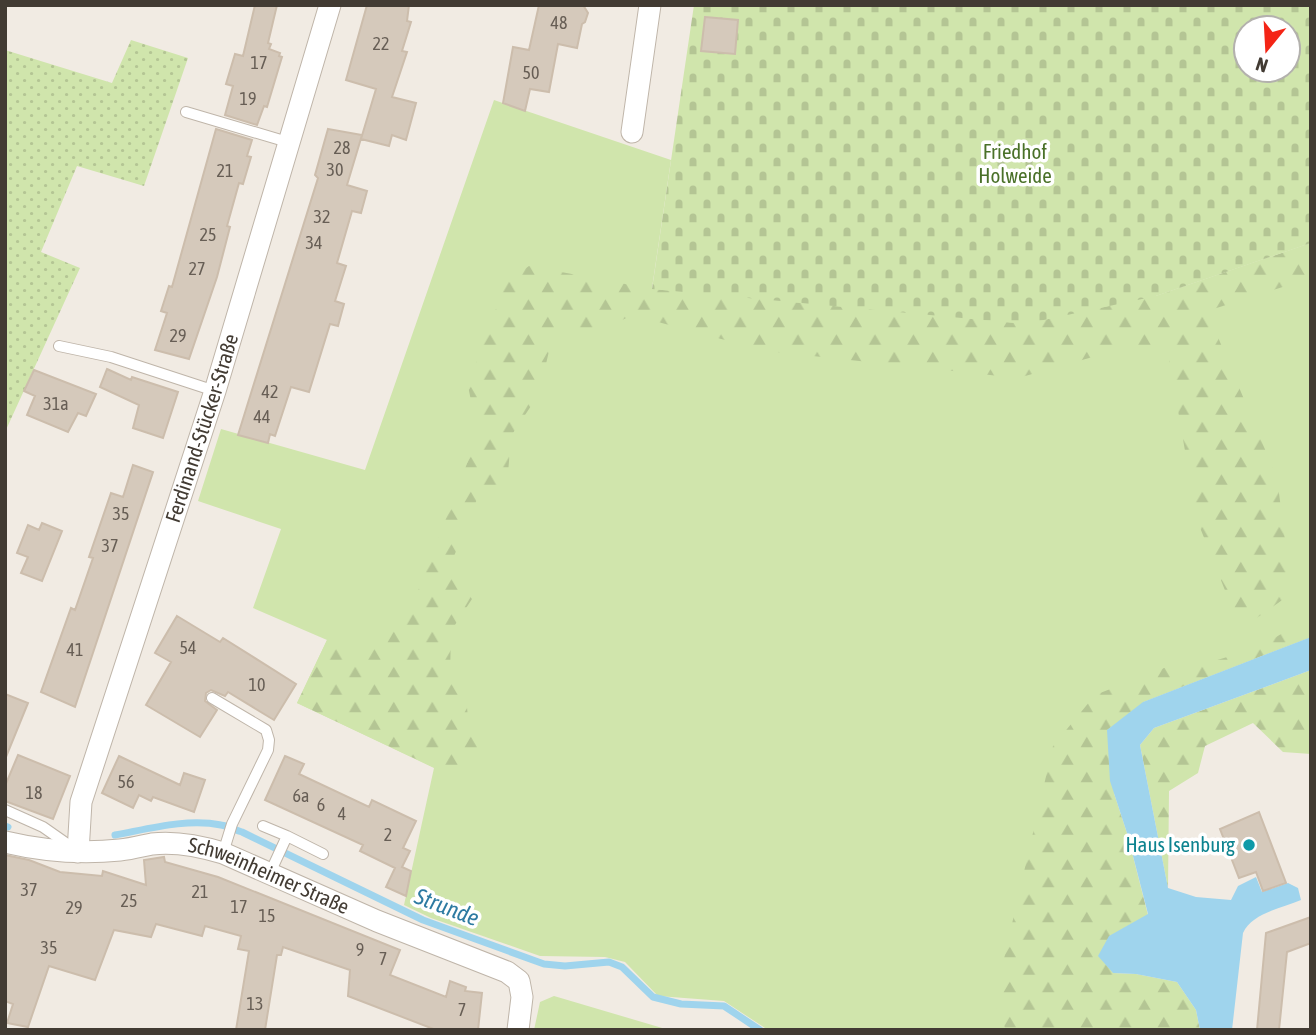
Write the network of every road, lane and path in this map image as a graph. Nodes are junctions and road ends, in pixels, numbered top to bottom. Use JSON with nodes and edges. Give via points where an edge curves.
{"nodes":[{"id":1,"x":330,"y":5,"type":"edge"},
{"id":2,"x":650,"y":5,"type":"edge"},
{"id":3,"x":186,"y":112,"type":"dead end"},
{"id":4,"x":632,"y":132,"type":"dead end"},
{"id":5,"x":291,"y":143,"type":"junction"},
{"id":6,"x":59,"y":346,"type":"dead end"},
{"id":7,"x":215,"y":391,"type":"junction"},
{"id":8,"x":212,"y":698,"type":"dead end"},
{"id":9,"x":5,"y":810,"type":"edge"},
{"id":10,"x":263,"y":826,"type":"dead end"},
{"id":11,"x":228,"y":837,"type":"junction"},
{"id":12,"x":285,"y":841,"type":"junction"},
{"id":13,"x":5,"y":842,"type":"edge"},
{"id":14,"x":78,"y":852,"type":"junction"},
{"id":15,"x":323,"y":853,"type":"dead end"},
{"id":16,"x":273,"y":865,"type":"junction"},
{"id":17,"x":518,"y":1030,"type":"edge"}],
"edges":[{"from":1,"to":5,"type":"street","name":"Ferdinand-Stücker-Straße"},
{"from":2,"to":4,"type":"street"},
{"from":3,"to":5,"type":"lane"},
{"from":5,"to":7,"type":"street","name":"Ferdinand-Stücker-Straße"},
{"from":6,"to":7,"type":"lane","via":[[111,357]]},
{"from":7,"to":14,"type":"street","name":"Ferdinand-Stücker-Straße","via":[[81,802]]},
{"from":8,"to":11,"type":"lane","via":[[266,730],[269,740]]},
{"from":9,"to":14,"type":"lane","via":[[43,827]]},
{"from":10,"to":12,"type":"lane"},
{"from":11,"to":14,"type":"street","name":"Schweinheimer Straße","via":[[201,846],[155,844]]},
{"from":11,"to":16,"type":"street","name":"Schweinheimer Straße"},
{"from":12,"to":15,"type":"lane"},
{"from":12,"to":16,"type":"lane"},
{"from":13,"to":14,"type":"street","name":"Schweinheimer Straße"},
{"from":16,"to":17,"type":"street","name":"Schweinheimer Straße","via":[[377,921],[507,972],[519,981]]}]}
